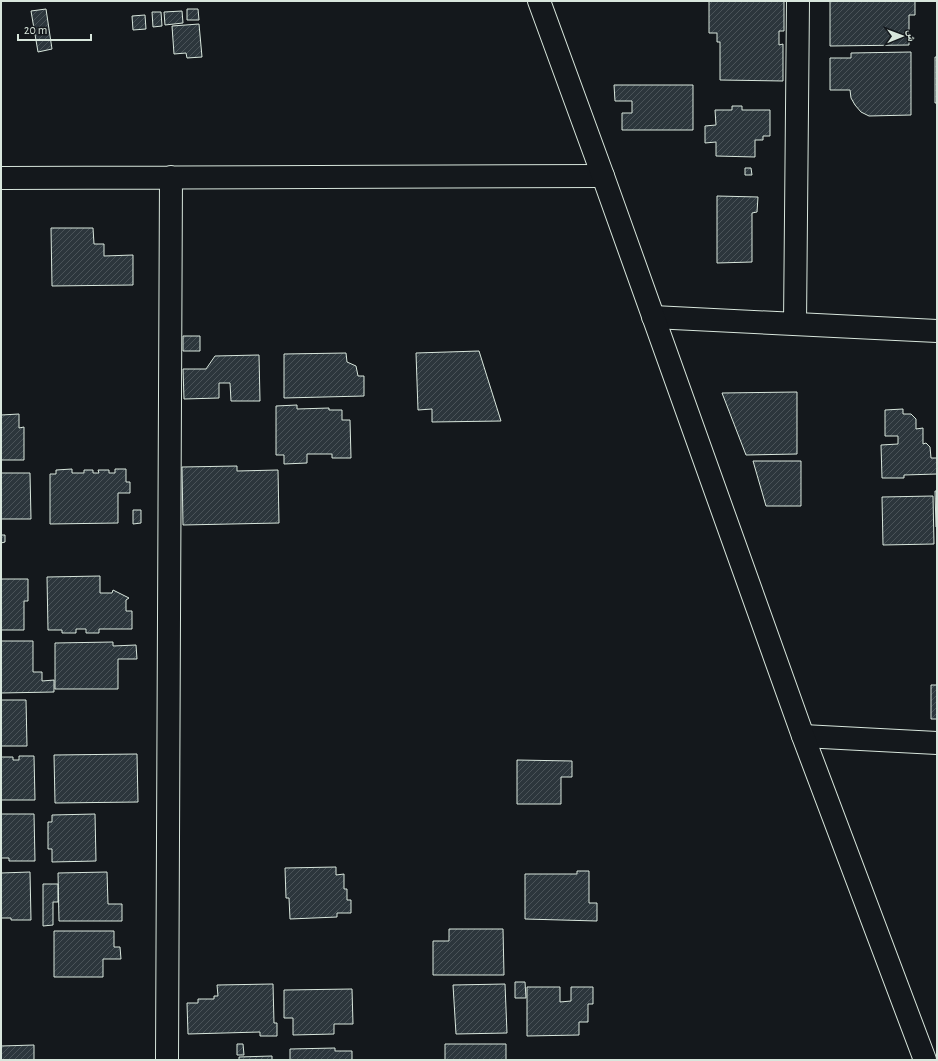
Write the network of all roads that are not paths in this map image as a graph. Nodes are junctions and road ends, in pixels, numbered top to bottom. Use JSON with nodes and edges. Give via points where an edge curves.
{"nodes":[{"id":1,"x":539,"y":1,"type":"edge"},
{"id":2,"x":798,"y":1,"type":"edge"},
{"id":3,"x":604,"y":176,"type":"junction"},
{"id":4,"x":171,"y":177,"type":"junction"},
{"id":5,"x":1,"y":178,"type":"edge"},
{"id":6,"x":653,"y":317,"type":"junction"},
{"id":7,"x":795,"y":324,"type":"junction"},
{"id":8,"x":937,"y":331,"type":"edge"},
{"id":9,"x":803,"y":736,"type":"junction"},
{"id":10,"x":937,"y":743,"type":"edge"},
{"id":11,"x":167,"y":1060,"type":"edge"},
{"id":12,"x":925,"y":1060,"type":"edge"}],
"edges":[{"from":1,"to":3,"type":"street"},
{"from":2,"to":7,"type":"street"},
{"from":3,"to":4,"type":"street"},
{"from":3,"to":6,"type":"street"},
{"from":4,"to":5,"type":"street"},
{"from":4,"to":11,"type":"street"},
{"from":6,"to":7,"type":"street"},
{"from":6,"to":9,"type":"street"},
{"from":7,"to":8,"type":"street"},
{"from":9,"to":10,"type":"street"},
{"from":9,"to":12,"type":"street"}]}
